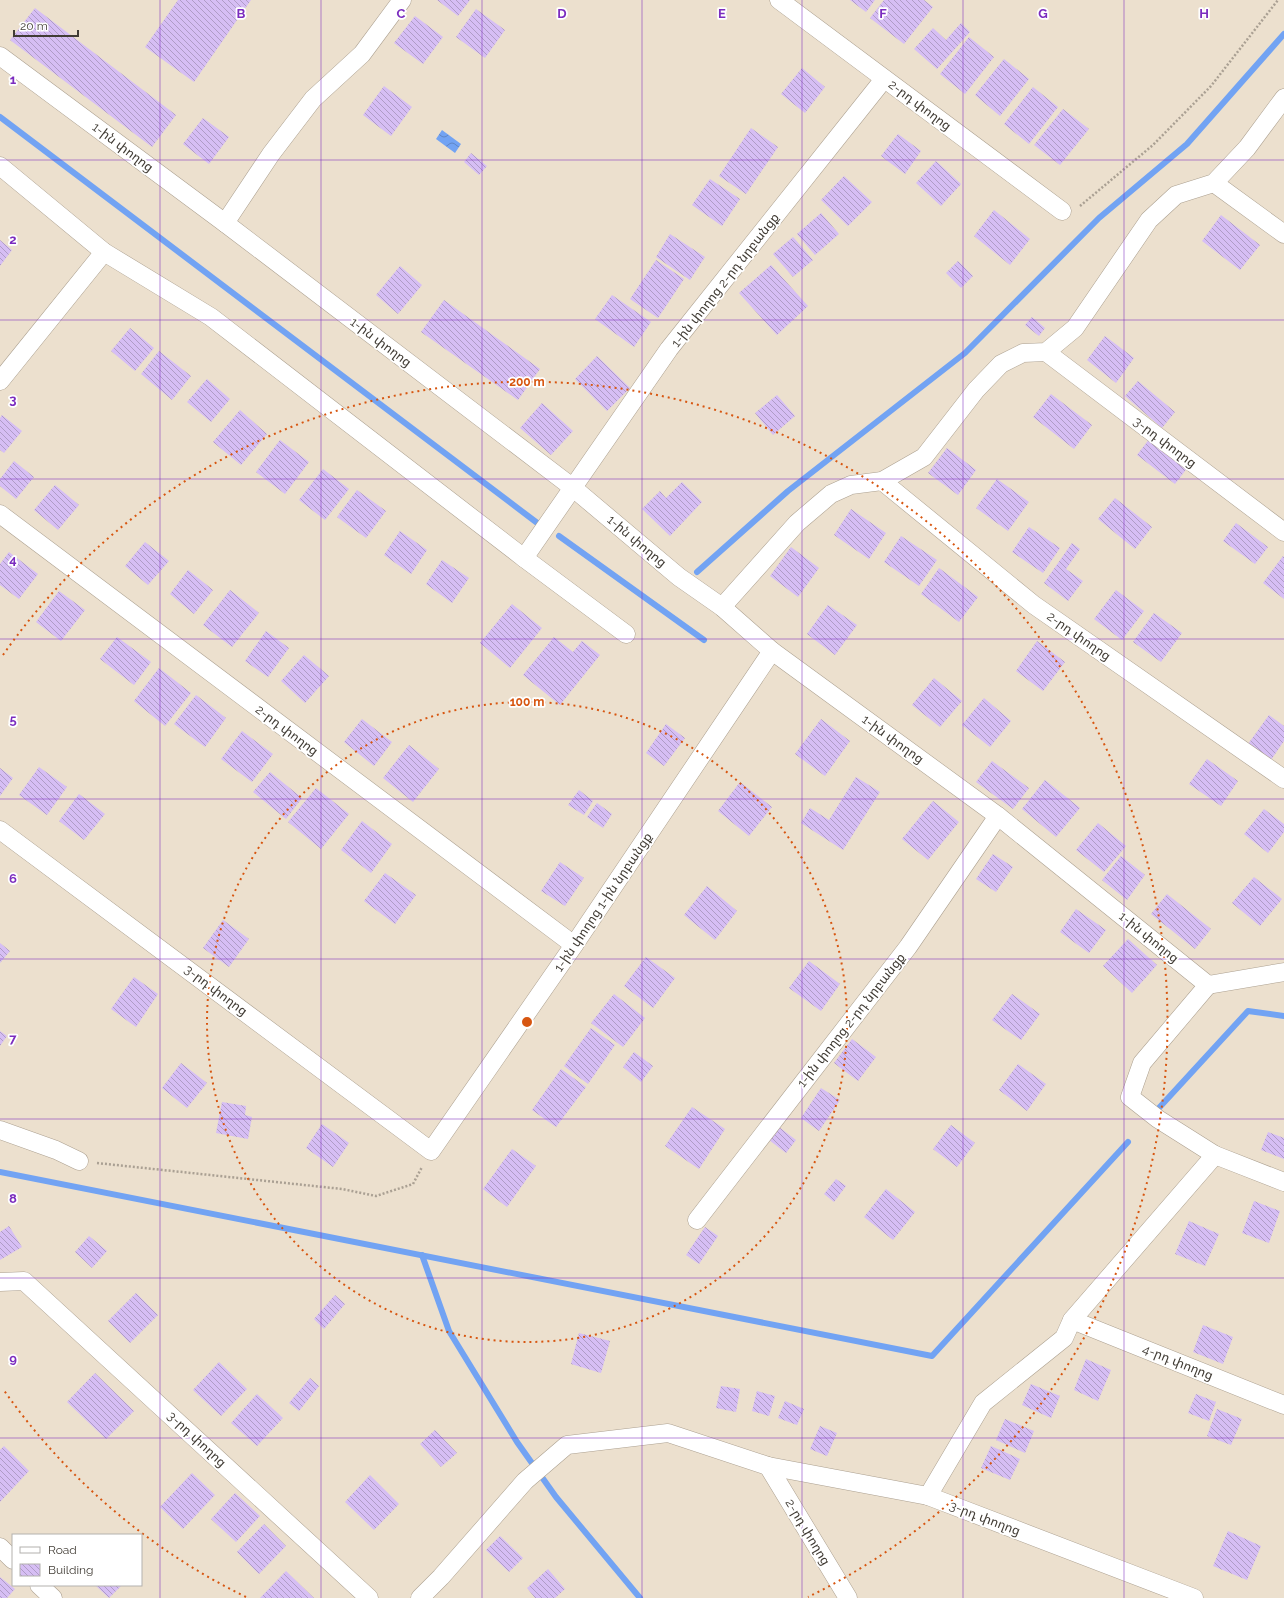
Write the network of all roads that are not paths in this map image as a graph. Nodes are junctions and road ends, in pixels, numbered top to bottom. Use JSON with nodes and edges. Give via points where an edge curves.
{"nodes":[{"id":1,"x":402,"y":0,"type":"edge"},
{"id":2,"x":779,"y":0,"type":"edge"},
{"id":3,"x":0,"y":56,"type":"edge"},
{"id":4,"x":884,"y":79,"type":"junction"},
{"id":5,"x":1284,"y":98,"type":"edge"},
{"id":6,"x":0,"y":166,"type":"edge"},
{"id":7,"x":1214,"y":183,"type":"junction"},
{"id":8,"x":1062,"y":211,"type":"road end"},
{"id":9,"x":225,"y":224,"type":"junction"},
{"id":10,"x":1284,"y":234,"type":"edge"},
{"id":11,"x":104,"y":252,"type":"junction"},
{"id":12,"x":1046,"y":352,"type":"junction"},
{"id":13,"x":0,"y":380,"type":"edge"},
{"id":14,"x":882,"y":481,"type":"junction"},
{"id":15,"x":572,"y":487,"type":"junction"},
{"id":16,"x":0,"y":514,"type":"edge"},
{"id":17,"x":1284,"y":532,"type":"edge"},
{"id":18,"x":524,"y":558,"type":"junction"},
{"id":19,"x":722,"y":607,"type":"junction"},
{"id":20,"x":626,"y":634,"type":"dead end"},
{"id":21,"x":772,"y":651,"type":"junction"},
{"id":22,"x":1284,"y":779,"type":"edge"},
{"id":23,"x":998,"y":816,"type":"junction"},
{"id":24,"x":0,"y":830,"type":"edge"},
{"id":25,"x":574,"y":945,"type":"junction"},
{"id":26,"x":1284,"y":972,"type":"edge"},
{"id":27,"x":1208,"y":985,"type":"junction"},
{"id":28,"x":0,"y":1130,"type":"edge"},
{"id":29,"x":431,"y":1151,"type":"joint"},
{"id":30,"x":1215,"y":1155,"type":"junction"},
{"id":31,"x":79,"y":1161,"type":"road end"},
{"id":32,"x":1284,"y":1182,"type":"edge"},
{"id":33,"x":697,"y":1220,"type":"dead end"},
{"id":34,"x":0,"y":1282,"type":"edge"},
{"id":35,"x":1072,"y":1320,"type":"junction"},
{"id":36,"x":1284,"y":1405,"type":"edge"},
{"id":37,"x":768,"y":1466,"type":"junction"},
{"id":38,"x":928,"y":1496,"type":"junction"},
{"id":39,"x":0,"y":1548,"type":"edge"},
{"id":40,"x":12,"y":1559,"type":"edge"},
{"id":41,"x":41,"y":1586,"type":"edge"},
{"id":42,"x":53,"y":1598,"type":"edge"},
{"id":43,"x":370,"y":1598,"type":"edge"},
{"id":44,"x":420,"y":1598,"type":"edge"},
{"id":45,"x":848,"y":1598,"type":"edge"},
{"id":46,"x":1194,"y":1598,"type":"edge"}],
"edges":[{"from":1,"to":9,"type":"street","via":[[362,54],[313,99],[271,154]]},
{"from":2,"to":4,"type":"street","name":"2-րդ փողոց"},
{"from":3,"to":9,"type":"street","name":"1-ին փողոց"},
{"from":4,"to":8,"type":"street","name":"2-րդ փողոց"},
{"from":4,"to":15,"type":"street","name":"1-ին փողոց 2-րդ նրբանցք","via":[[669,349]]},
{"from":5,"to":7,"type":"street","via":[[1247,148]]},
{"from":6,"to":11,"type":"street"},
{"from":7,"to":10,"type":"street"},
{"from":7,"to":12,"type":"street","via":[[1176,195],[1148,220],[1075,328]]},
{"from":9,"to":15,"type":"street","name":"1-ին փողոց"},
{"from":11,"to":13,"type":"street"},
{"from":11,"to":18,"type":"street","via":[[210,317]]},
{"from":12,"to":14,"type":"street","via":[[1023,353],[1001,364],[976,390],[924,457]]},
{"from":12,"to":17,"type":"street","name":"3-րդ փողոց"},
{"from":14,"to":19,"type":"street","via":[[852,485],[831,494],[797,522]]},
{"from":14,"to":22,"type":"street","name":"2-րդ փողոց","via":[[1034,605]]},
{"from":15,"to":18,"type":"street","name":"1-ին փողոց 2-րդ նրբանցք"},
{"from":15,"to":19,"type":"street","name":"1-ին փողոց","via":[[678,577]]},
{"from":16,"to":25,"type":"street","name":"2-րդ փողոց"},
{"from":18,"to":20,"type":"street"},
{"from":19,"to":21,"type":"street","name":"1-ին փողոց"},
{"from":21,"to":23,"type":"street","name":"1-ին փողոց"},
{"from":21,"to":25,"type":"street","name":"1-ին փողոց 1-ին նրբանցք"},
{"from":23,"to":27,"type":"street","name":"1-ին փողոց"},
{"from":23,"to":33,"type":"street","name":"1-ին փողոց 2-րդ նրբանցք","via":[[908,946]]},
{"from":24,"to":29,"type":"street","name":"3-րդ փողոց"},
{"from":25,"to":29,"type":"street","name":"1-ին փողոց 1-ին նրբանցք"},
{"from":26,"to":27,"type":"street"},
{"from":27,"to":30,"type":"street","via":[[1142,1063],[1130,1097],[1158,1119]]},
{"from":28,"to":31,"type":"street"},
{"from":30,"to":32,"type":"street"},
{"from":30,"to":35,"type":"street"},
{"from":34,"to":43,"type":"street","name":"3-րդ փողոց","via":[[24,1281]]},
{"from":35,"to":36,"type":"street","name":"4-րդ փողոց"},
{"from":35,"to":38,"type":"street","via":[[1064,1338],[983,1403]]},
{"from":37,"to":38,"type":"street","name":"3-րդ փողոց"},
{"from":37,"to":44,"type":"street","name":"3-րդ փողոց","via":[[668,1433],[568,1445],[525,1481],[441,1578]]},
{"from":37,"to":45,"type":"street","name":"2-րդ փողոց"},
{"from":38,"to":46,"type":"street","name":"3-րդ փողոց"},
{"from":39,"to":40,"type":"street"},
{"from":41,"to":42,"type":"street"}]}
